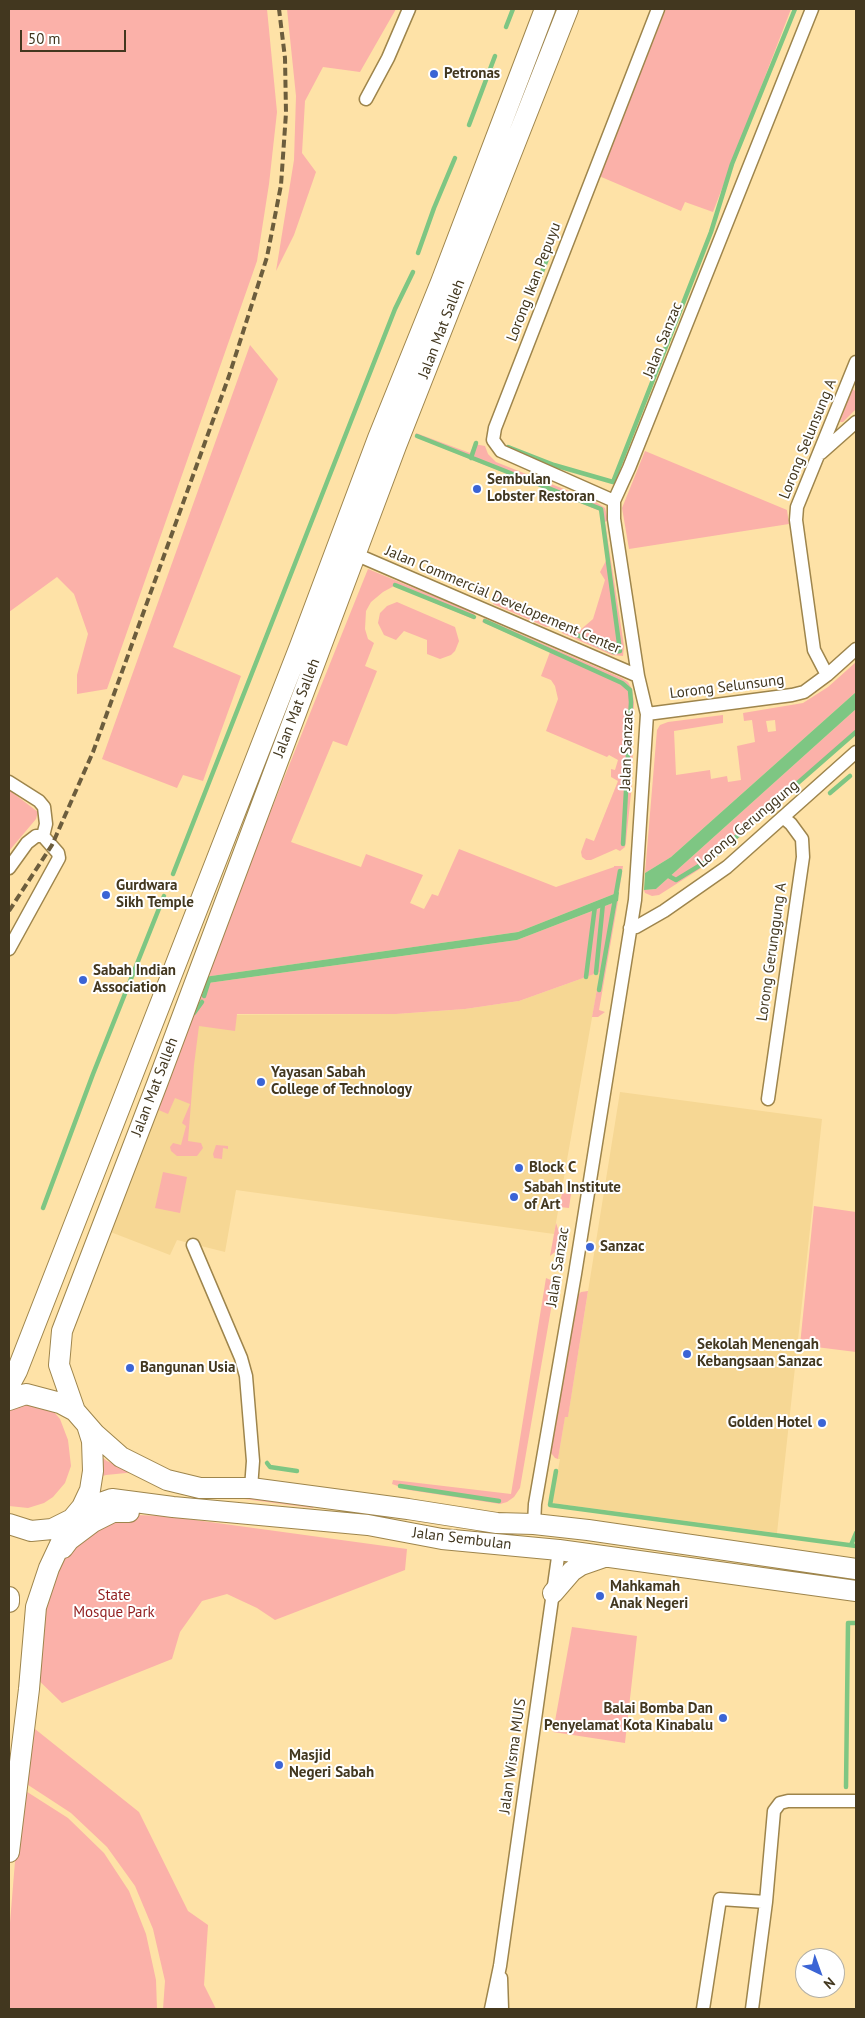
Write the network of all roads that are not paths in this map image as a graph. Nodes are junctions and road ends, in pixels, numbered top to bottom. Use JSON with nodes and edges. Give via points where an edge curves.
{"nodes":[{"id":1,"x":409,"y":9,"type":"edge"},
{"id":2,"x":545,"y":9,"type":"edge"},
{"id":3,"x":568,"y":9,"type":"edge"},
{"id":4,"x":658,"y":9,"type":"edge"},
{"id":5,"x":812,"y":9,"type":"edge"},
{"id":6,"x":366,"y":98,"type":"dead end"},
{"id":7,"x":855,"y":370,"type":"edge"},
{"id":8,"x":856,"y":422,"type":"edge"},
{"id":9,"x":819,"y":454,"type":"junction"},
{"id":10,"x":614,"y":501,"type":"junction"},
{"id":11,"x":355,"y":554,"type":"junction"},
{"id":12,"x":856,"y":649,"type":"edge"},
{"id":13,"x":638,"y":676,"type":"junction"},
{"id":14,"x":827,"y":676,"type":"junction"},
{"id":15,"x":647,"y":714,"type":"junction"},
{"id":16,"x":856,"y":752,"type":"edge"},
{"id":17,"x":9,"y":782,"type":"edge"},
{"id":18,"x":783,"y":817,"type":"junction"},
{"id":19,"x":43,"y":836,"type":"junction"},
{"id":20,"x":9,"y":868,"type":"edge"},
{"id":21,"x":630,"y":928,"type":"junction"},
{"id":22,"x":9,"y":949,"type":"edge"},
{"id":23,"x":768,"y":1099,"type":"dead end"},
{"id":24,"x":193,"y":1244,"type":"dead end"},
{"id":25,"x":11,"y":1378,"type":"edge"},
{"id":26,"x":9,"y":1400,"type":"edge"},
{"id":27,"x":81,"y":1418,"type":"junction"},
{"id":28,"x":251,"y":1488,"type":"junction"},
{"id":29,"x":182,"y":1507,"type":"junction"},
{"id":30,"x":72,"y":1520,"type":"junction"},
{"id":31,"x":9,"y":1524,"type":"edge"},
{"id":32,"x":497,"y":1524,"type":"junction"},
{"id":33,"x":534,"y":1524,"type":"junction"},
{"id":34,"x":588,"y":1530,"type":"junction"},
{"id":35,"x":632,"y":1537,"type":"junction"},
{"id":36,"x":560,"y":1550,"type":"junction"},
{"id":37,"x":609,"y":1556,"type":"junction"},
{"id":38,"x":656,"y":1564,"type":"junction"},
{"id":39,"x":49,"y":1568,"type":"junction"},
{"id":40,"x":855,"y":1570,"type":"edge"},
{"id":41,"x":856,"y":1590,"type":"edge"},
{"id":42,"x":553,"y":1593,"type":"junction"},
{"id":43,"x":9,"y":1597,"type":"edge"},
{"id":44,"x":9,"y":1602,"type":"edge"},
{"id":45,"x":856,"y":1801,"type":"edge"},
{"id":46,"x":9,"y":1852,"type":"edge"},
{"id":47,"x":766,"y":1902,"type":"junction"},
{"id":48,"x":500,"y":1966,"type":"junction"},
{"id":49,"x":483,"y":2009,"type":"edge"},
{"id":50,"x":491,"y":2009,"type":"edge"},
{"id":51,"x":502,"y":2009,"type":"edge"},
{"id":52,"x":703,"y":2009,"type":"edge"},
{"id":53,"x":752,"y":2009,"type":"edge"}],
"edges":[{"from":1,"to":6,"type":"street"},
{"from":2,"to":25,"type":"main road","name":"Jalan Mat Salleh","via":[[296,655]]},
{"from":3,"to":11,"type":"main road","name":"Jalan Mat Salleh"},
{"from":4,"to":10,"type":"street","name":"Lorong Ikan Pepuyu","via":[[494,428],[493,440],[501,451]]},
{"from":5,"to":10,"type":"street","name":"Jalan Sanzac"},
{"from":7,"to":9,"type":"street","name":"Lorong Selunsung A"},
{"from":8,"to":9,"type":"street"},
{"from":9,"to":14,"type":"street","name":"Lorong Selunsung A","via":[[796,520],[814,650]]},
{"from":10,"to":13,"type":"street","name":"Jalan Sanzac"},
{"from":11,"to":13,"type":"street","name":"Jalan Commercial Developement Center"},
{"from":11,"to":27,"type":"main road","name":"Jalan Mat Salleh","via":[[62,1331],[59,1365]]},
{"from":12,"to":14,"type":"street","name":"Lorong Selunsung"},
{"from":13,"to":15,"type":"street","name":"Jalan Sanzac"},
{"from":14,"to":15,"type":"street","name":"Lorong Selunsung","via":[[804,692],[792,695]]},
{"from":15,"to":21,"type":"street","name":"Jalan Sanzac","via":[[635,900]]},
{"from":16,"to":18,"type":"street","name":"Lorong Gerunggung"},
{"from":17,"to":19,"type":"street","via":[[44,807],[46,824]]},
{"from":18,"to":21,"type":"street","name":"Lorong Gerunggung","via":[[727,867],[664,910]]},
{"from":18,"to":23,"type":"street","name":"Lorong Gerunggung A","via":[[802,839],[802,858]]},
{"from":19,"to":20,"type":"street","via":[[27,842]]},
{"from":19,"to":22,"type":"street","via":[[59,858]]},
{"from":21,"to":33,"type":"street","name":"Jalan Sanzac"},
{"from":24,"to":28,"type":"street","via":[[246,1376],[253,1461]]},
{"from":26,"to":27,"type":"main road","via":[[26,1394],[60,1403]]},
{"from":27,"to":28,"type":"main road","name":"Jalan Sembulan","via":[[121,1457],[167,1480],[200,1488]]},
{"from":27,"to":30,"type":"main road","name":"Jalan Mat Salleh","via":[[92,1441],[93,1471],[90,1490]]},
{"from":28,"to":29,"type":"main road","via":[[236,1504]]},
{"from":28,"to":32,"type":"main road","name":"Jalan Sembulan"},
{"from":29,"to":30,"type":"main road","name":"Jalan Sembulan","via":[[112,1499],[92,1506]]},
{"from":29,"to":36,"type":"main road","name":"Jalan Sembulan","via":[[368,1525],[442,1539]]},
{"from":29,"to":39,"type":"main road","via":[[113,1512],[69,1540]]},
{"from":30,"to":31,"type":"main road","name":"Jalan Sembulan","via":[[42,1531]]},
{"from":30,"to":39,"type":"main road","name":"Jalan Mat Salleh"},
{"from":32,"to":33,"type":"main road","name":"Jalan Sembulan"},
{"from":32,"to":36,"type":"main road","via":[[509,1530],[543,1536]]},
{"from":33,"to":34,"type":"main road","name":"Jalan Sembulan"},
{"from":34,"to":35,"type":"main road","name":"Jalan Sembulan"},
{"from":34,"to":36,"type":"main road"},
{"from":35,"to":38,"type":"main road","via":[[648,1551]]},
{"from":35,"to":40,"type":"main road","name":"Jalan Sembulan"},
{"from":36,"to":37,"type":"main road","name":"Jalan Sembulan"},
{"from":36,"to":42,"type":"street","name":"Jalan Wisma MUIS"},
{"from":37,"to":38,"type":"main road","name":"Jalan Sembulan"},
{"from":37,"to":42,"type":"main road","via":[[581,1565]]},
{"from":38,"to":41,"type":"main road","name":"Jalan Sembulan"},
{"from":39,"to":46,"type":"main road","via":[[36,1607]]},
{"from":42,"to":48,"type":"street","name":"Jalan Wisma MUIS"},
{"from":43,"to":44,"type":"main road"},
{"from":45,"to":47,"type":"street","via":[[780,1803],[774,1811]]},
{"from":47,"to":52,"type":"street","via":[[720,1899]]},
{"from":47,"to":53,"type":"street"},
{"from":48,"to":49,"type":"street","via":[[488,1986]]},
{"from":48,"to":50,"type":"street"},
{"from":48,"to":51,"type":"street"}]}
